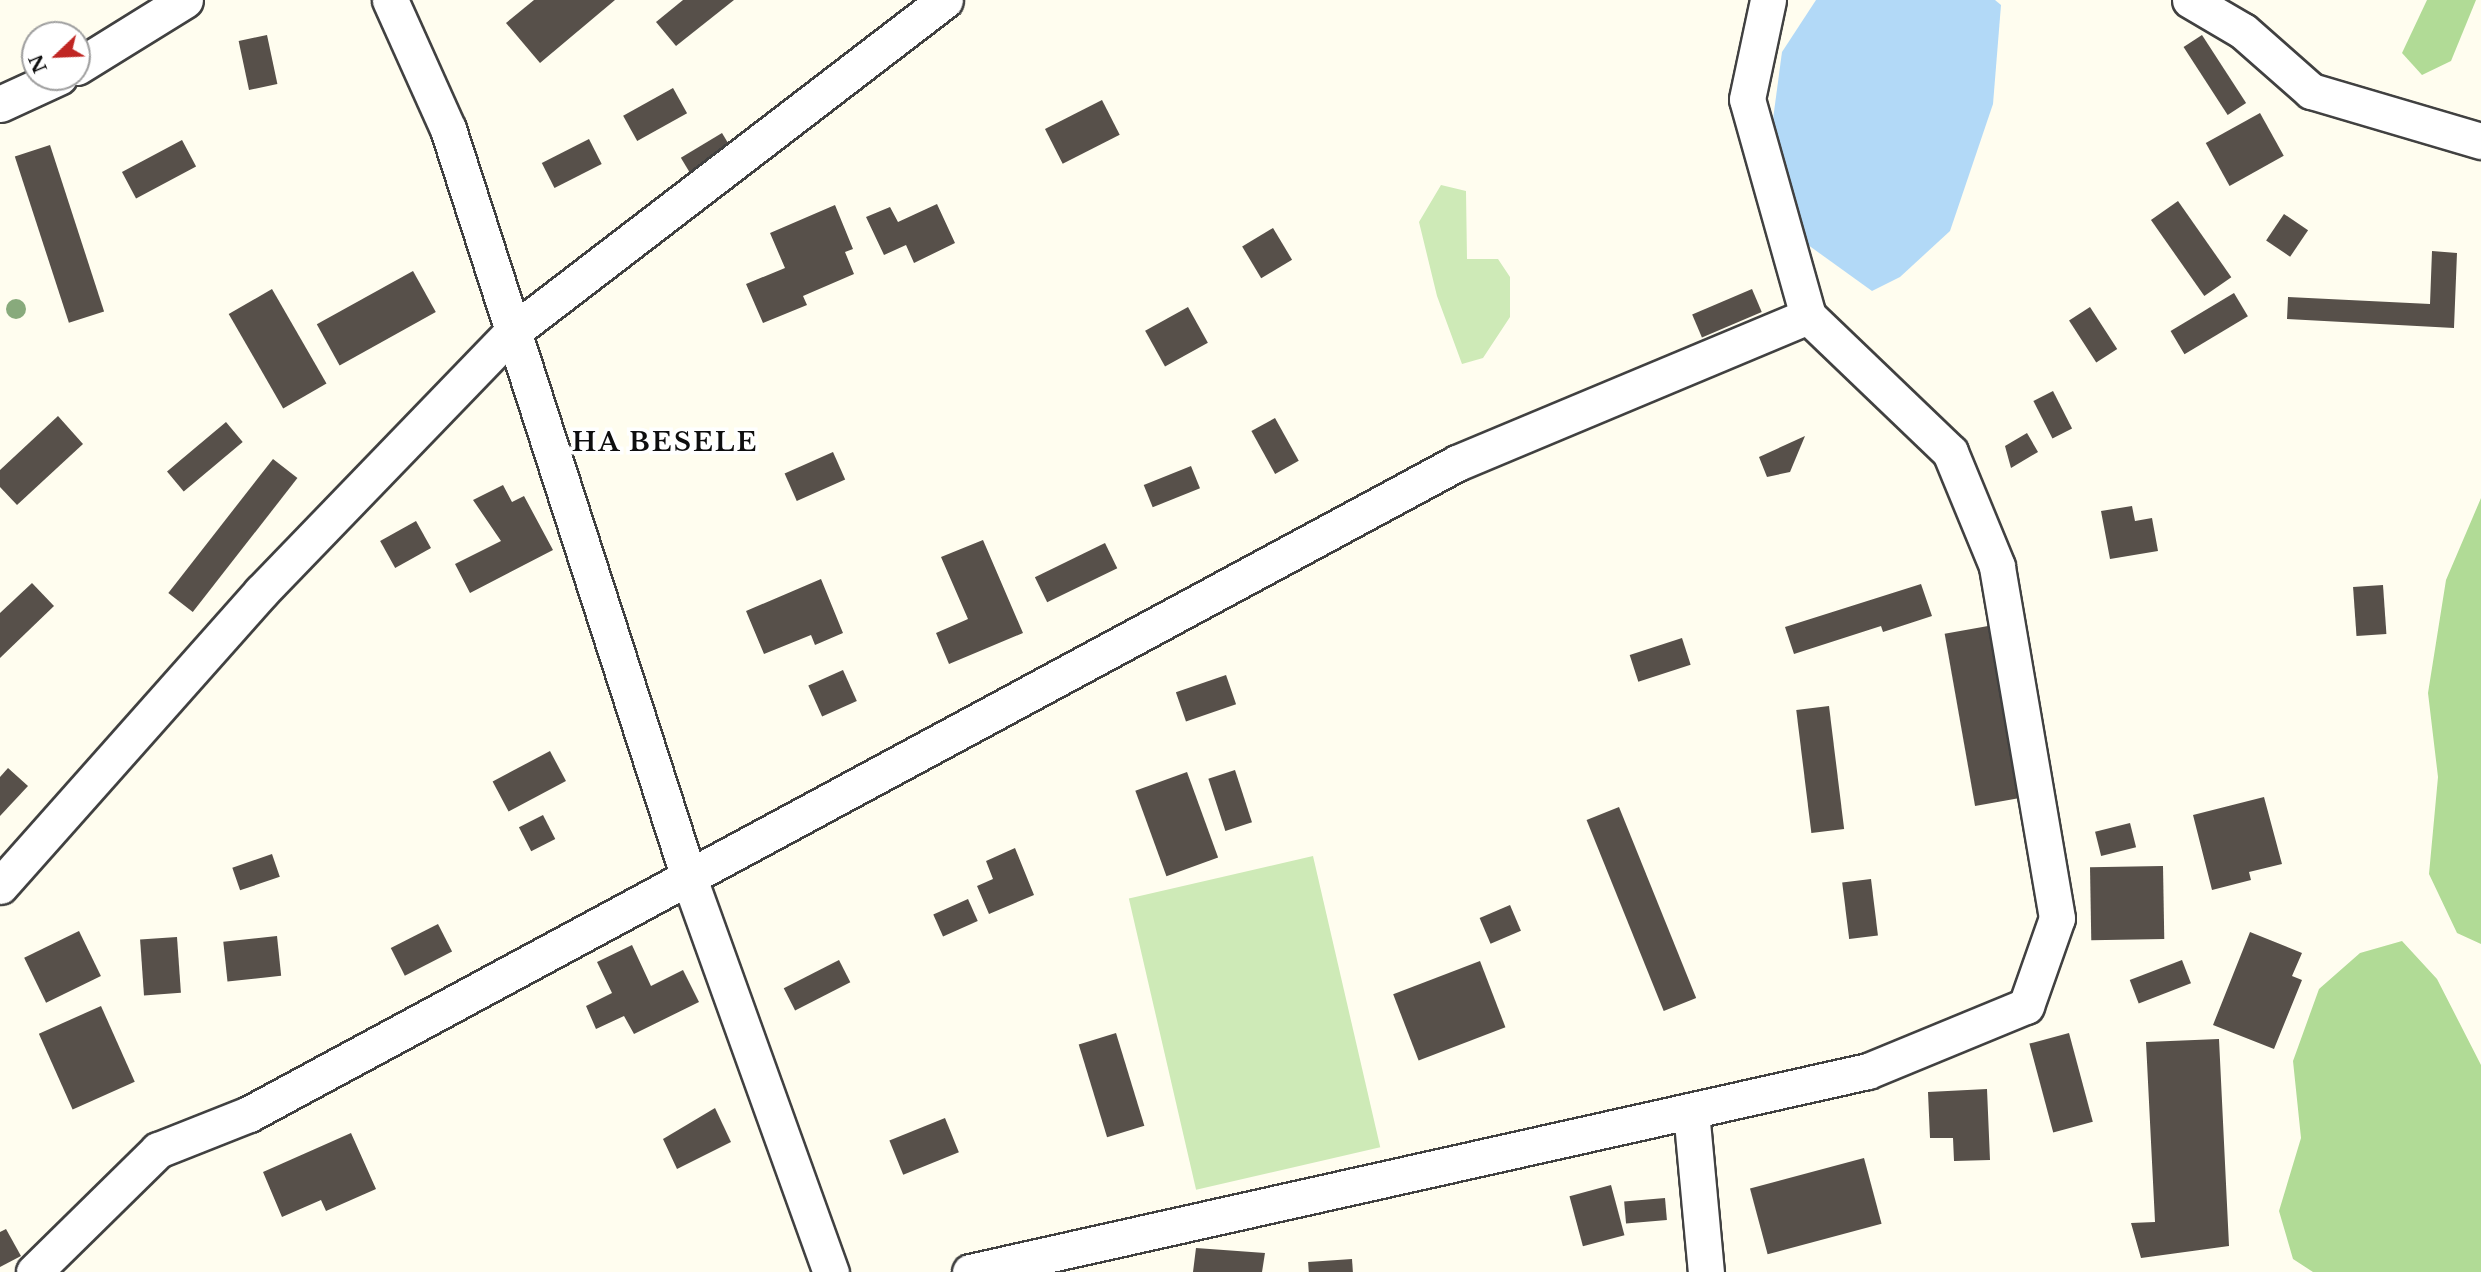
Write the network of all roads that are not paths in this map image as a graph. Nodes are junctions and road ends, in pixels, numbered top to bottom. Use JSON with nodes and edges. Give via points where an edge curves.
{"nodes":[{"id":1,"x":185,"y":0,"type":"edge"},
{"id":2,"x":390,"y":0,"type":"edge"},
{"id":3,"x":945,"y":0,"type":"edge"},
{"id":4,"x":1768,"y":0,"type":"edge"},
{"id":5,"x":2190,"y":0,"type":"edge"},
{"id":6,"x":91,"y":57,"type":"edge"},
{"id":7,"x":28,"y":91,"type":"edge"},
{"id":8,"x":0,"y":104,"type":"edge"},
{"id":9,"x":2481,"y":141,"type":"edge"},
{"id":10,"x":1808,"y":316,"type":"junction"},
{"id":11,"x":511,"y":334,"type":"junction"},
{"id":12,"x":690,"y":881,"type":"junction"},
{"id":13,"x":0,"y":886,"type":"edge"},
{"id":14,"x":1691,"y":1111,"type":"junction"},
{"id":15,"x":1027,"y":1266,"type":"edge"},
{"id":16,"x":34,"y":1272,"type":"edge"},
{"id":17,"x":831,"y":1272,"type":"edge"},
{"id":18,"x":970,"y":1272,"type":"edge"},
{"id":19,"x":1706,"y":1272,"type":"edge"}],
"edges":[{"from":1,"to":6,"type":"street"},
{"from":2,"to":11,"type":"street","via":[[448,129]]},
{"from":3,"to":11,"type":"street"},
{"from":4,"to":10,"type":"street","via":[[1748,99]]},
{"from":5,"to":9,"type":"street","via":[[2244,31],[2311,91]]},
{"from":7,"to":8,"type":"street"},
{"from":10,"to":12,"type":"street","via":[[1457,463]]},
{"from":10,"to":14,"type":"street","via":[[1950,452],[1997,565],[2057,918],[2026,1006],[1868,1071]]},
{"from":11,"to":12,"type":"street"},
{"from":11,"to":13,"type":"street","via":[[261,592]]},
{"from":12,"to":16,"type":"street","via":[[249,1114],[158,1150]]},
{"from":12,"to":17,"type":"street"},
{"from":14,"to":15,"type":"street"},
{"from":14,"to":19,"type":"street"},
{"from":15,"to":18,"type":"street"}]}
